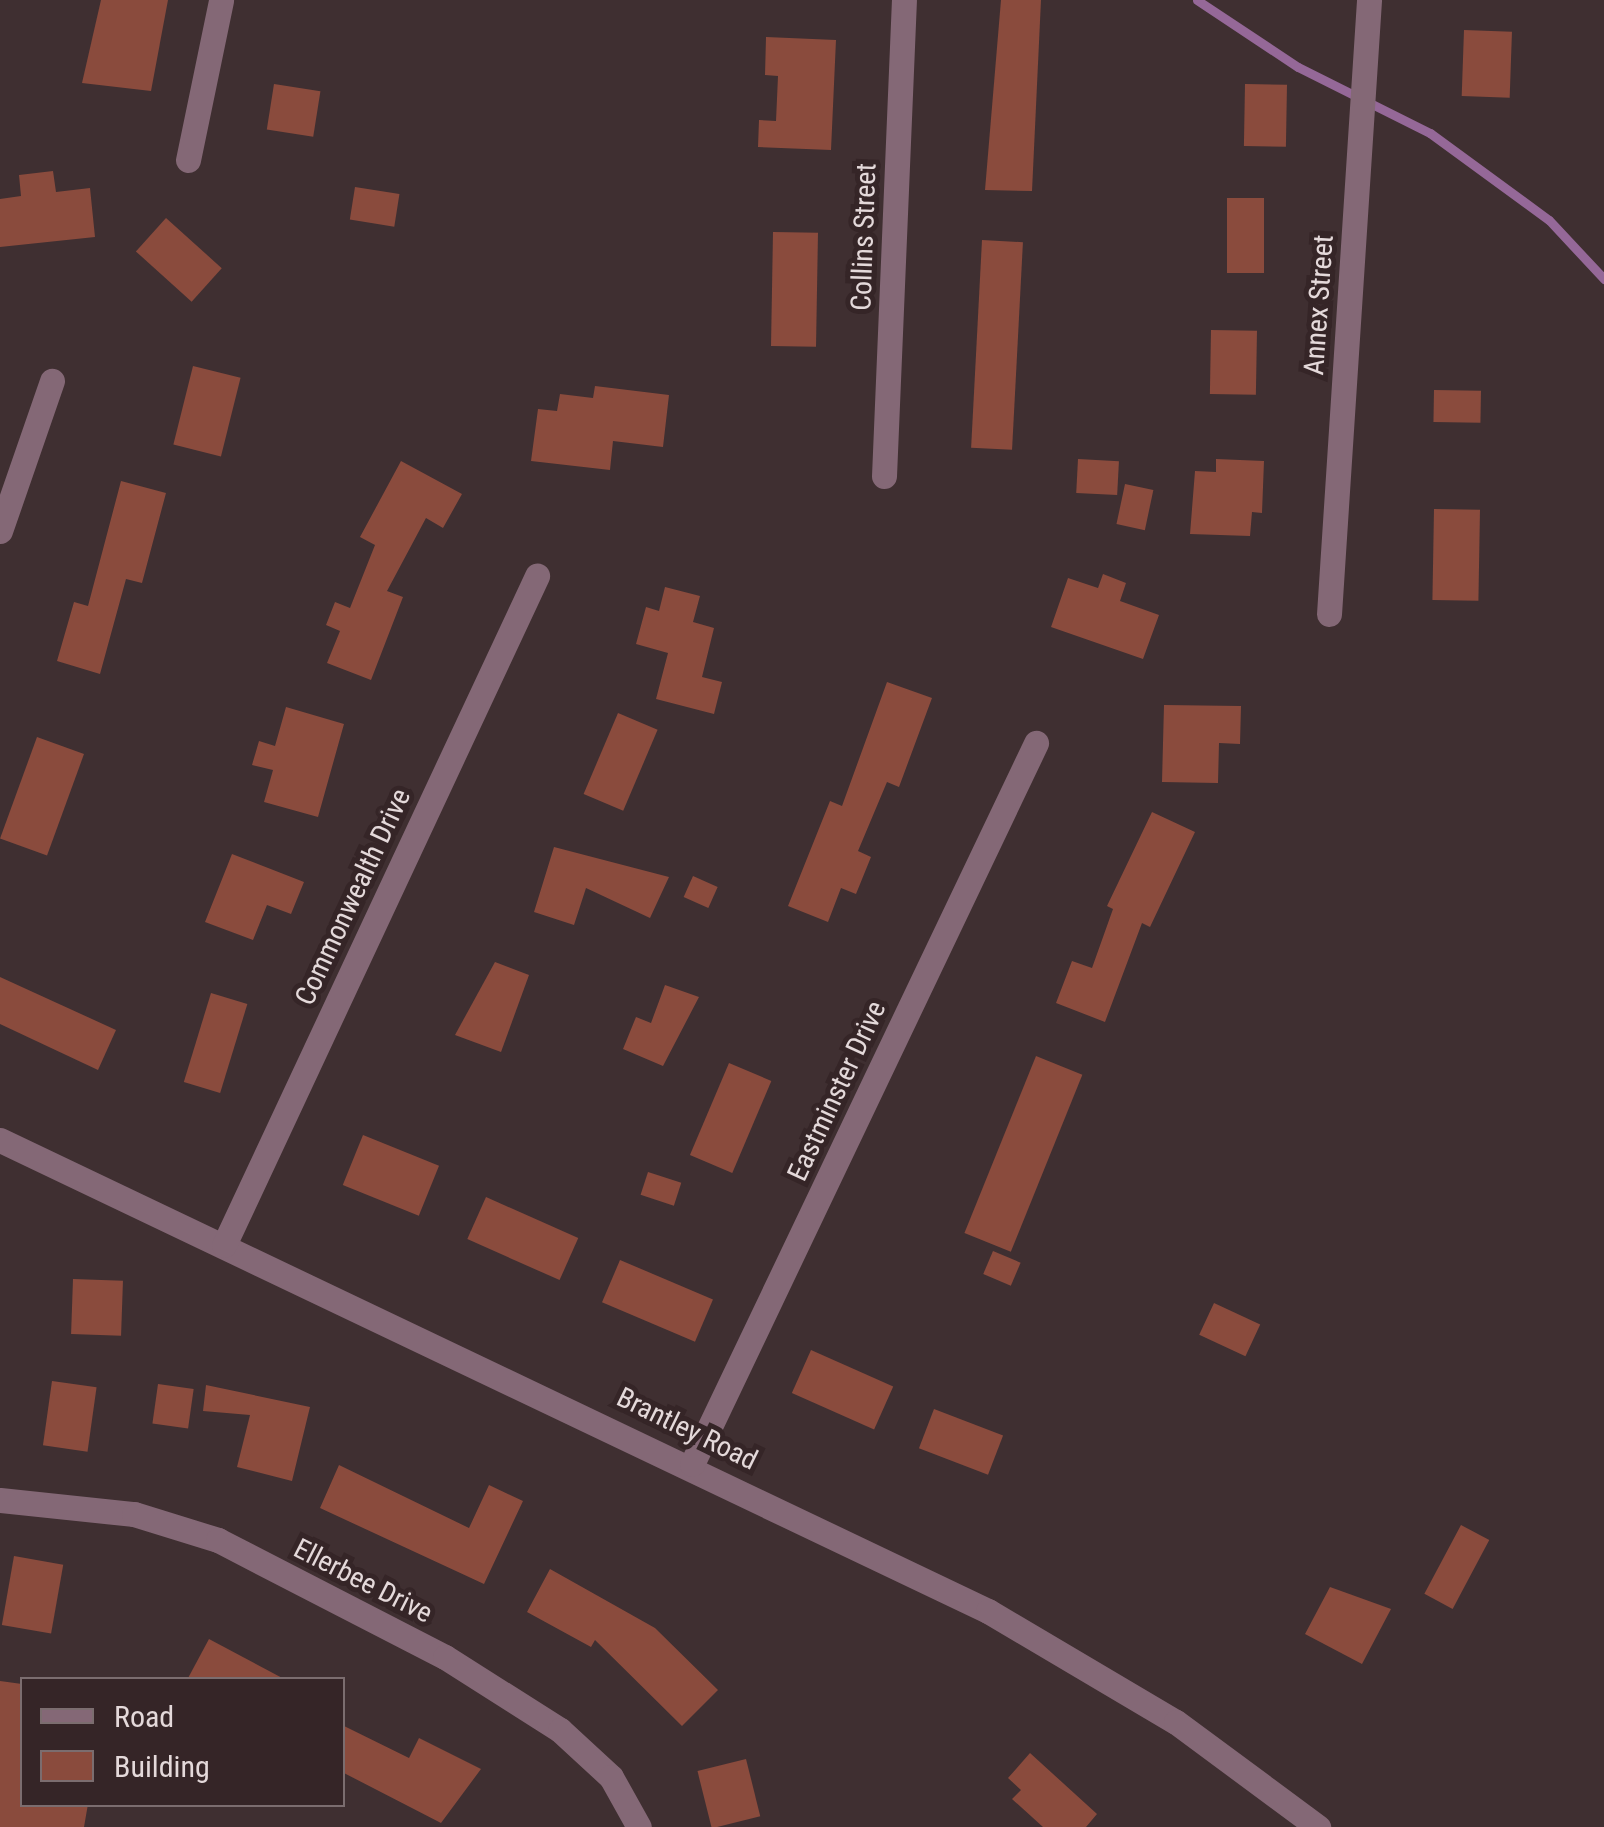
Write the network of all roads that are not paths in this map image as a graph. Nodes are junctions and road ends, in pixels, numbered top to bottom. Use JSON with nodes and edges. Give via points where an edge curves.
{"nodes":[{"id":1,"x":220,"y":0,"type":"edge"},
{"id":2,"x":904,"y":0,"type":"edge"},
{"id":3,"x":1369,"y":0,"type":"edge"},
{"id":4,"x":188,"y":160,"type":"dead end"},
{"id":5,"x":52,"y":381,"type":"dead end"},
{"id":6,"x":884,"y":476,"type":"dead end"},
{"id":7,"x":0,"y":531,"type":"edge"},
{"id":8,"x":537,"y":576,"type":"dead end"},
{"id":9,"x":1329,"y":614,"type":"dead end"},
{"id":10,"x":1036,"y":743,"type":"dead end"},
{"id":11,"x":0,"y":1140,"type":"edge"},
{"id":12,"x":224,"y":1245,"type":"junction"},
{"id":13,"x":692,"y":1464,"type":"junction"},
{"id":14,"x":0,"y":1500,"type":"edge"},
{"id":15,"x":638,"y":1827,"type":"edge"},
{"id":16,"x":1318,"y":1827,"type":"edge"}],
"edges":[{"from":1,"to":4,"type":"street"},
{"from":2,"to":6,"type":"street","name":"Collins Street"},
{"from":3,"to":9,"type":"street","name":"Annex Street"},
{"from":5,"to":7,"type":"street"},
{"from":8,"to":12,"type":"street","name":"Commonwealth Drive"},
{"from":10,"to":13,"type":"street","name":"Eastminster Drive"},
{"from":11,"to":12,"type":"street","name":"Brantley Road"},
{"from":12,"to":13,"type":"street","name":"Brantley Road"},
{"from":13,"to":16,"type":"street","name":"Brantley Road","via":[[988,1611],[1176,1722]]},
{"from":14,"to":15,"type":"street","name":"Ellerbee Drive","via":[[134,1514],[218,1540],[444,1656],[560,1730],[611,1777]]}]}
